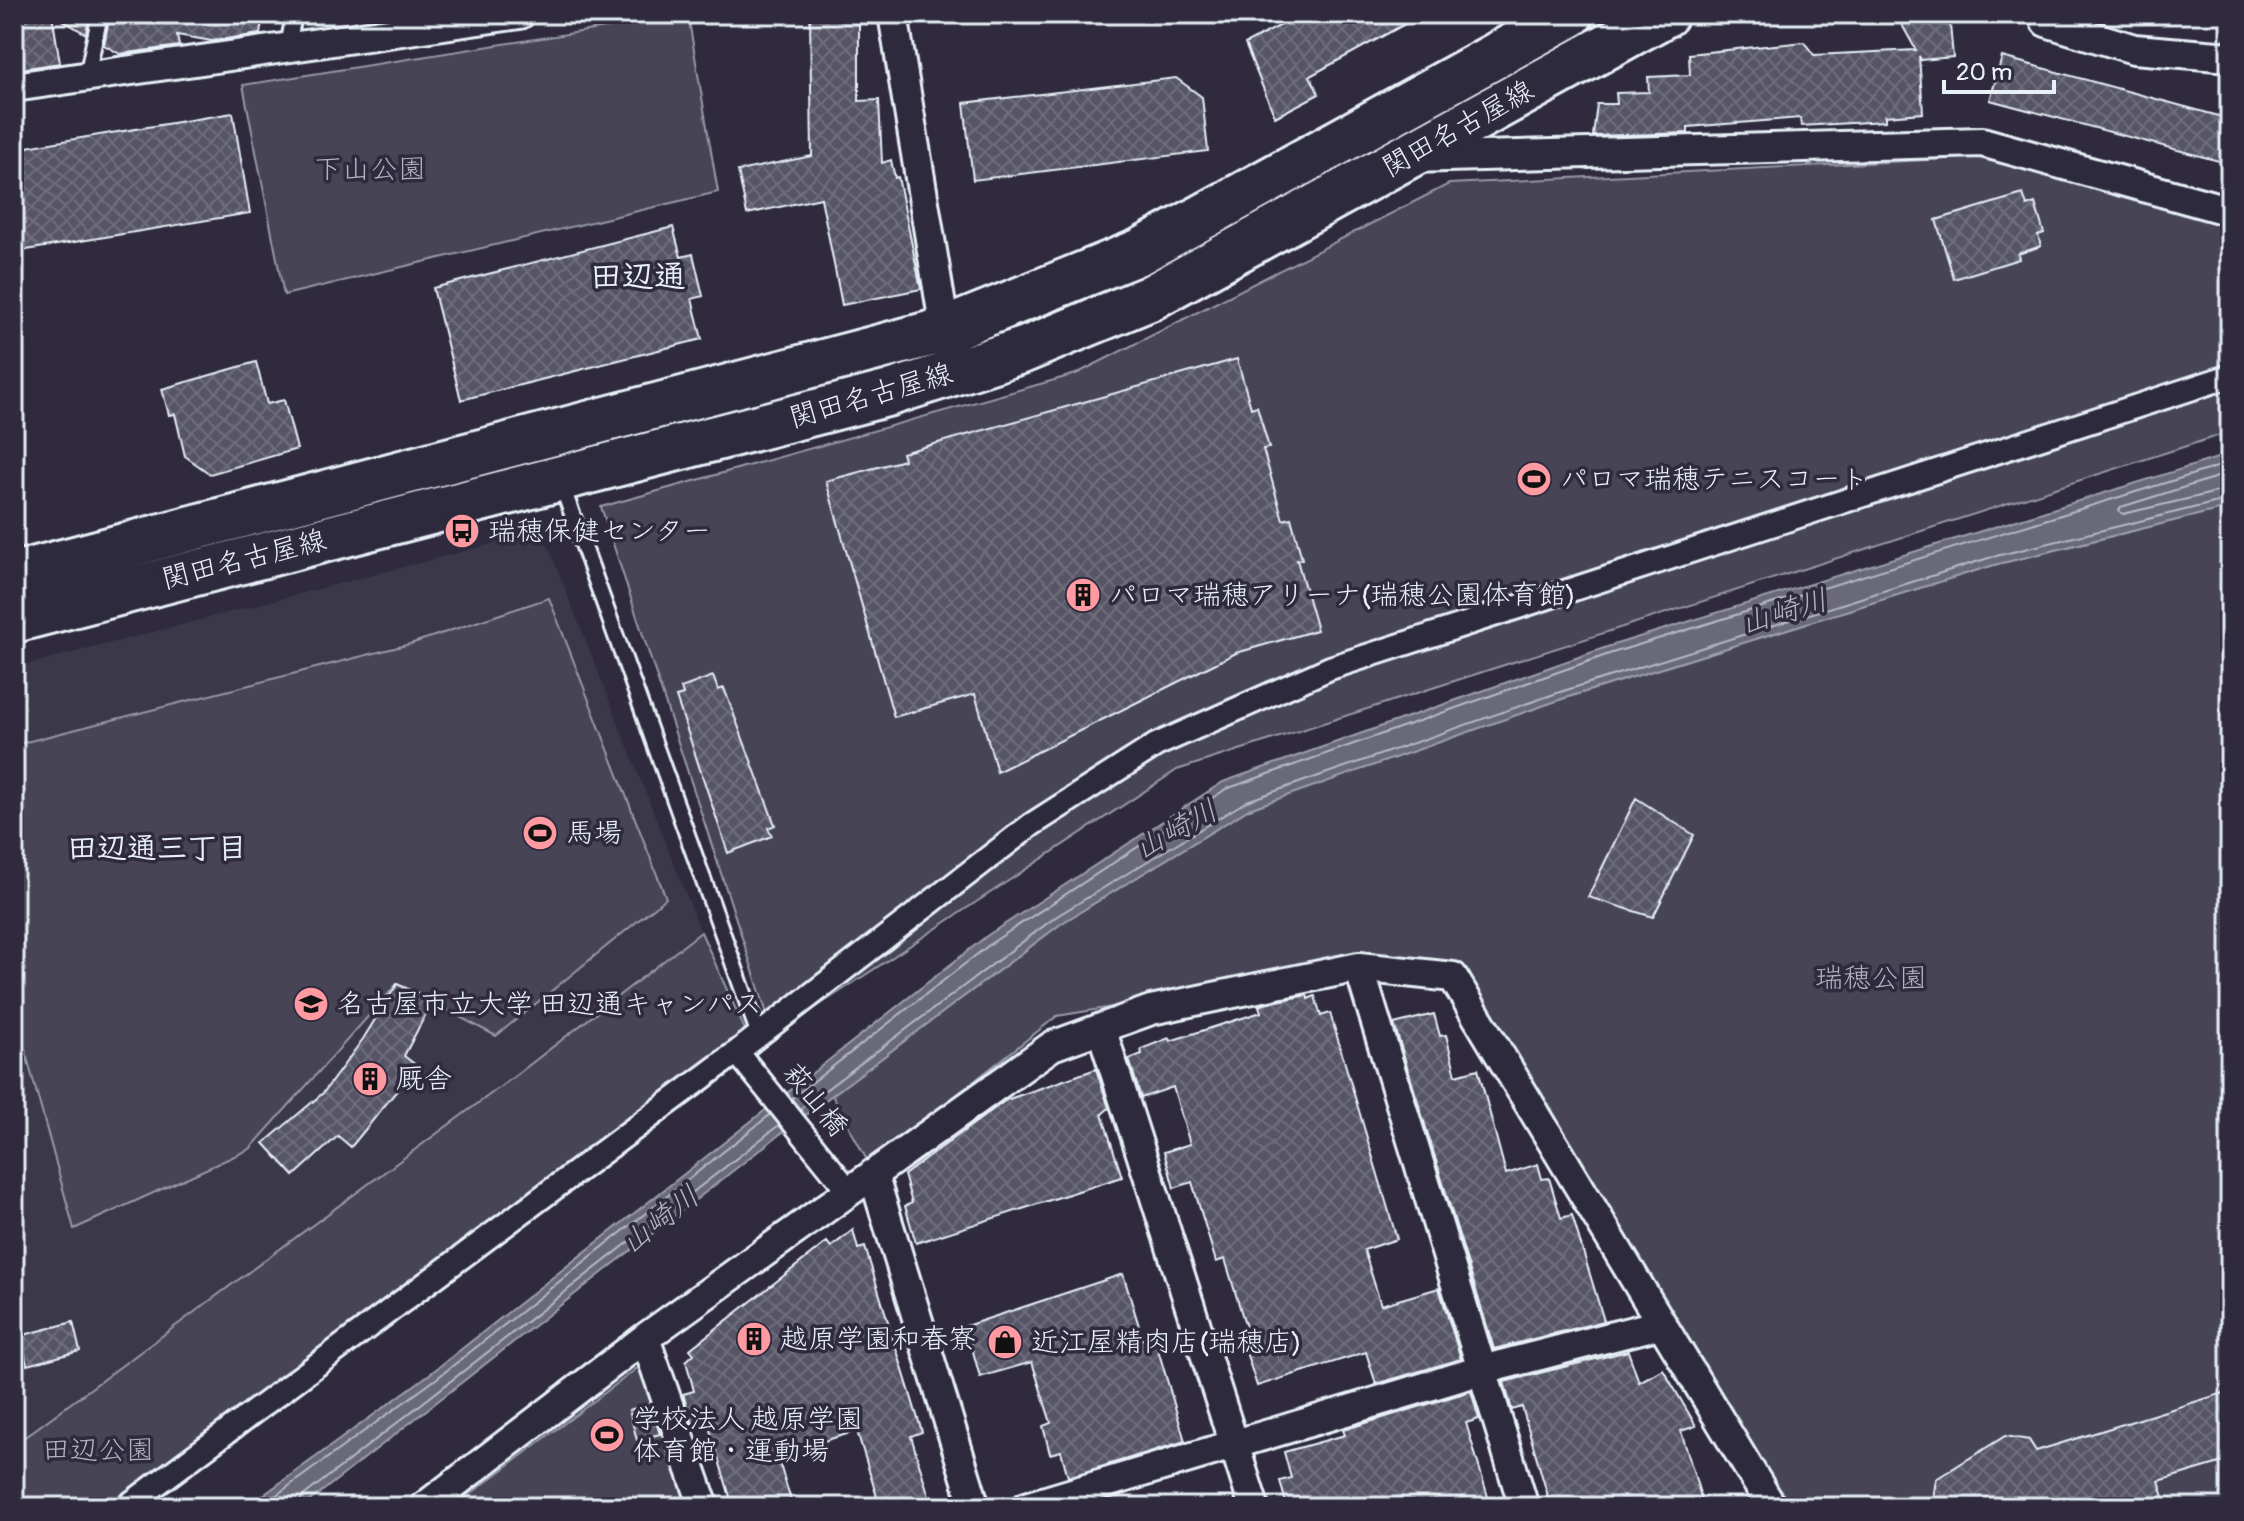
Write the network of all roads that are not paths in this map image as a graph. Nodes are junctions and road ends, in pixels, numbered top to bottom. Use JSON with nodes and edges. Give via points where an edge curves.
{"nodes":[{"id":1,"x":100,"y":14,"type":"edge"},
{"id":2,"x":294,"y":14,"type":"edge"},
{"id":3,"x":893,"y":14,"type":"edge"},
{"id":4,"x":1571,"y":14,"type":"edge"},
{"id":5,"x":1666,"y":14,"type":"edge"},
{"id":6,"x":2042,"y":14,"type":"edge"},
{"id":7,"x":504,"y":15,"type":"edge"},
{"id":8,"x":288,"y":47,"type":"junction"},
{"id":9,"x":2230,"y":57,"type":"edge"},
{"id":10,"x":87,"y":76,"type":"junction"},
{"id":11,"x":14,"y":87,"type":"edge"},
{"id":12,"x":1403,"y":159,"type":"junction"},
{"id":13,"x":2230,"y":211,"type":"edge"},
{"id":14,"x":945,"y":330,"type":"junction"},
{"id":15,"x":2230,"y":376,"type":"edge"},
{"id":16,"x":560,"y":479,"type":"junction"},
{"id":17,"x":14,"y":575,"type":"edge"},
{"id":18,"x":14,"y":620,"type":"edge"},
{"id":19,"x":1359,"y":967,"type":"junction"},
{"id":20,"x":1101,"y":1028,"type":"junction"},
{"id":21,"x":759,"y":1035,"type":"junction"},
{"id":22,"x":744,"y":1060,"type":"junction"},
{"id":23,"x":873,"y":1174,"type":"junction"},
{"id":24,"x":841,"y":1180,"type":"junction"},
{"id":25,"x":1660,"y":1324,"type":"junction"},
{"id":26,"x":645,"y":1338,"type":"junction"},
{"id":27,"x":1482,"y":1370,"type":"junction"},
{"id":28,"x":1235,"y":1446,"type":"junction"},
{"id":29,"x":126,"y":1507,"type":"edge"},
{"id":30,"x":424,"y":1507,"type":"edge"},
{"id":31,"x":704,"y":1507,"type":"edge"},
{"id":32,"x":975,"y":1507,"type":"edge"},
{"id":33,"x":1026,"y":1507,"type":"edge"},
{"id":34,"x":1254,"y":1507,"type":"edge"},
{"id":35,"x":1524,"y":1507,"type":"edge"},
{"id":36,"x":1772,"y":1507,"type":"edge"}],
"edges":[{"from":1,"to":10,"type":"lane"},
{"from":2,"to":8,"type":"lane"},
{"from":3,"to":14,"type":"street"},
{"from":4,"to":14,"type":"main road","name":"関田名古屋線","via":[[1139,252]]},
{"from":5,"to":12,"type":"main road","name":"関田名古屋線"},
{"from":6,"to":9,"type":"street","via":[[2046,22],[2134,49]]},
{"from":7,"to":8,"type":"street"},
{"from":8,"to":10,"type":"street"},
{"from":10,"to":11,"type":"street"},
{"from":12,"to":13,"type":"street","via":[[1982,142]]},
{"from":12,"to":16,"type":"main road","name":"関田名古屋線","via":[[1150,298],[1024,350],[890,393]]},
{"from":14,"to":17,"type":"main road","name":"関田名古屋線"},
{"from":15,"to":21,"type":"street","via":[[1330,668],[1156,745],[1031,825]]},
{"from":16,"to":18,"type":"main road","name":"関田名古屋線"},
{"from":16,"to":21,"type":"lane"},
{"from":19,"to":20,"type":"street","via":[[1151,1010]]},
{"from":19,"to":25,"type":"street","via":[[1453,977]]},
{"from":19,"to":27,"type":"street"},
{"from":20,"to":23,"type":"street","via":[[1052,1046]]},
{"from":20,"to":28,"type":"street"},
{"from":21,"to":22,"type":"street"},
{"from":22,"to":24,"type":"street","name":"萩山橋"},
{"from":22,"to":29,"type":"street"},
{"from":23,"to":24,"type":"street"},
{"from":23,"to":32,"type":"street"},
{"from":24,"to":26,"type":"street"},
{"from":25,"to":27,"type":"street"},
{"from":25,"to":36,"type":"street"},
{"from":26,"to":30,"type":"street"},
{"from":26,"to":31,"type":"street"},
{"from":27,"to":28,"type":"street"},
{"from":27,"to":35,"type":"street"},
{"from":28,"to":33,"type":"street"},
{"from":28,"to":34,"type":"street"}]}
